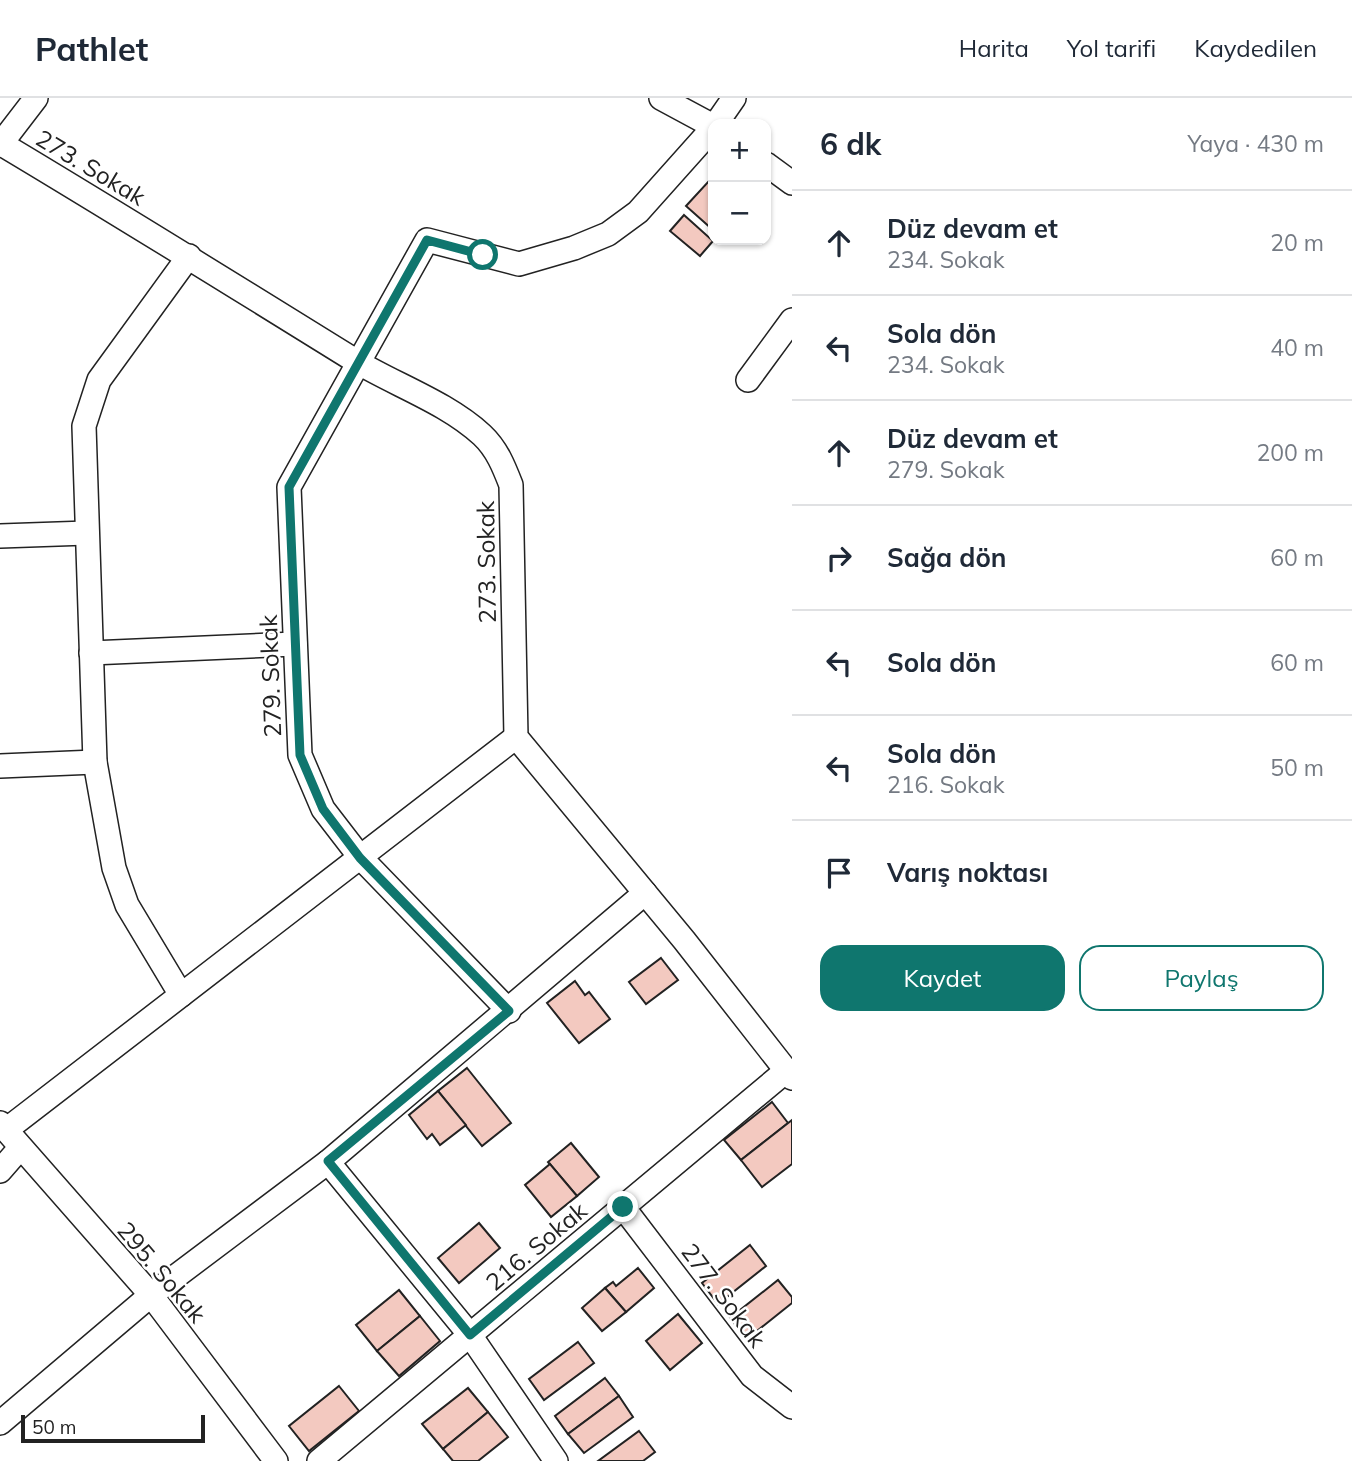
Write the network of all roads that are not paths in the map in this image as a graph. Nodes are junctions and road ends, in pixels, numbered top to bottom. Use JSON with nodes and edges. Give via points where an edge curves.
{"nodes":[{"id":1,"x":36,"y":98,"type":"edge"},
{"id":2,"x":662,"y":98,"type":"edge"},
{"id":3,"x":734,"y":98,"type":"edge"},
{"id":4,"x":719,"y":119,"type":"edge"},
{"id":5,"x":708,"y":123,"type":"edge"},
{"id":6,"x":708,"y":133,"type":"edge"},
{"id":7,"x":0,"y":144,"type":"edge"},
{"id":8,"x":771,"y":168,"type":"edge"},
{"id":9,"x":792,"y":183,"type":"edge"},
{"id":10,"x":188,"y":256,"type":"junction"},
{"id":11,"x":787,"y":333,"type":"edge"},
{"id":12,"x":357,"y":362,"type":"junction"},
{"id":13,"x":748,"y":380,"type":"dead end"},
{"id":14,"x":87,"y":533,"type":"junction"},
{"id":15,"x":0,"y":536,"type":"edge"},
{"id":16,"x":295,"y":644,"type":"junction"},
{"id":17,"x":91,"y":653,"type":"junction"},
{"id":18,"x":516,"y":737,"type":"junction"},
{"id":19,"x":95,"y":762,"type":"junction"},
{"id":20,"x":0,"y":766,"type":"edge"},
{"id":21,"x":360,"y":858,"type":"junction"},
{"id":22,"x":645,"y":893,"type":"junction"},
{"id":23,"x":181,"y":995,"type":"junction"},
{"id":24,"x":509,"y":1011,"type":"junction"},
{"id":25,"x":789,"y":1074,"type":"edge"},
{"id":26,"x":3,"y":1126,"type":"edge"},
{"id":27,"x":20,"y":1148,"type":"junction"},
{"id":28,"x":328,"y":1161,"type":"junction"},
{"id":29,"x":0,"y":1171,"type":"edge"},
{"id":30,"x":623,"y":1207,"type":"junction"},
{"id":31,"x":151,"y":1295,"type":"junction"},
{"id":32,"x":470,"y":1335,"type":"junction"},
{"id":33,"x":792,"y":1407,"type":"edge"},
{"id":34,"x":0,"y":1423,"type":"edge"},
{"id":35,"x":276,"y":1461,"type":"edge"},
{"id":36,"x":319,"y":1461,"type":"edge"},
{"id":37,"x":556,"y":1461,"type":"edge"}],
"edges":[{"from":1,"to":7,"type":"street"},
{"from":2,"to":5,"type":"street"},
{"from":3,"to":4,"type":"street"},
{"from":6,"to":12,"type":"street","name":"279. Sokak","via":[[638,212],[608,234],[574,248],[519,264],[427,240]]},
{"from":7,"to":10,"type":"street","name":"273. Sokak"},
{"from":8,"to":9,"type":"street"},
{"from":10,"to":12,"type":"street","name":"273. Sokak"},
{"from":10,"to":14,"type":"street","via":[[99,380],[84,426]]},
{"from":11,"to":13,"type":"street"},
{"from":12,"to":16,"type":"street","name":"279. Sokak","via":[[289,487]]},
{"from":12,"to":18,"type":"street","name":"273. Sokak","via":[[462,420],[499,455],[511,485]]},
{"from":14,"to":15,"type":"street"},
{"from":14,"to":17,"type":"street"},
{"from":16,"to":17,"type":"street"},
{"from":16,"to":21,"type":"street","name":"279. Sokak","via":[[300,755],[323,809]]},
{"from":17,"to":19,"type":"street"},
{"from":18,"to":21,"type":"street"},
{"from":18,"to":22,"type":"street"},
{"from":19,"to":20,"type":"street"},
{"from":19,"to":23,"type":"street","via":[[114,868],[127,905]]},
{"from":21,"to":23,"type":"street"},
{"from":21,"to":24,"type":"street","name":"279. Sokak"},
{"from":22,"to":24,"type":"street"},
{"from":22,"to":25,"type":"street"},
{"from":23,"to":26,"type":"street"},
{"from":24,"to":28,"type":"street"},
{"from":25,"to":30,"type":"street","name":"216. Sokak"},
{"from":26,"to":27,"type":"street","name":"295. Sokak"},
{"from":27,"to":29,"type":"street"},
{"from":27,"to":31,"type":"street","name":"295. Sokak"},
{"from":28,"to":31,"type":"street"},
{"from":28,"to":32,"type":"street"},
{"from":30,"to":32,"type":"street","name":"216. Sokak"},
{"from":30,"to":33,"type":"street","name":"277. Sokak","via":[[752,1376]]},
{"from":31,"to":34,"type":"street"},
{"from":31,"to":35,"type":"street","name":"295. Sokak"},
{"from":32,"to":36,"type":"street","name":"216. Sokak"},
{"from":32,"to":37,"type":"street"}]}
